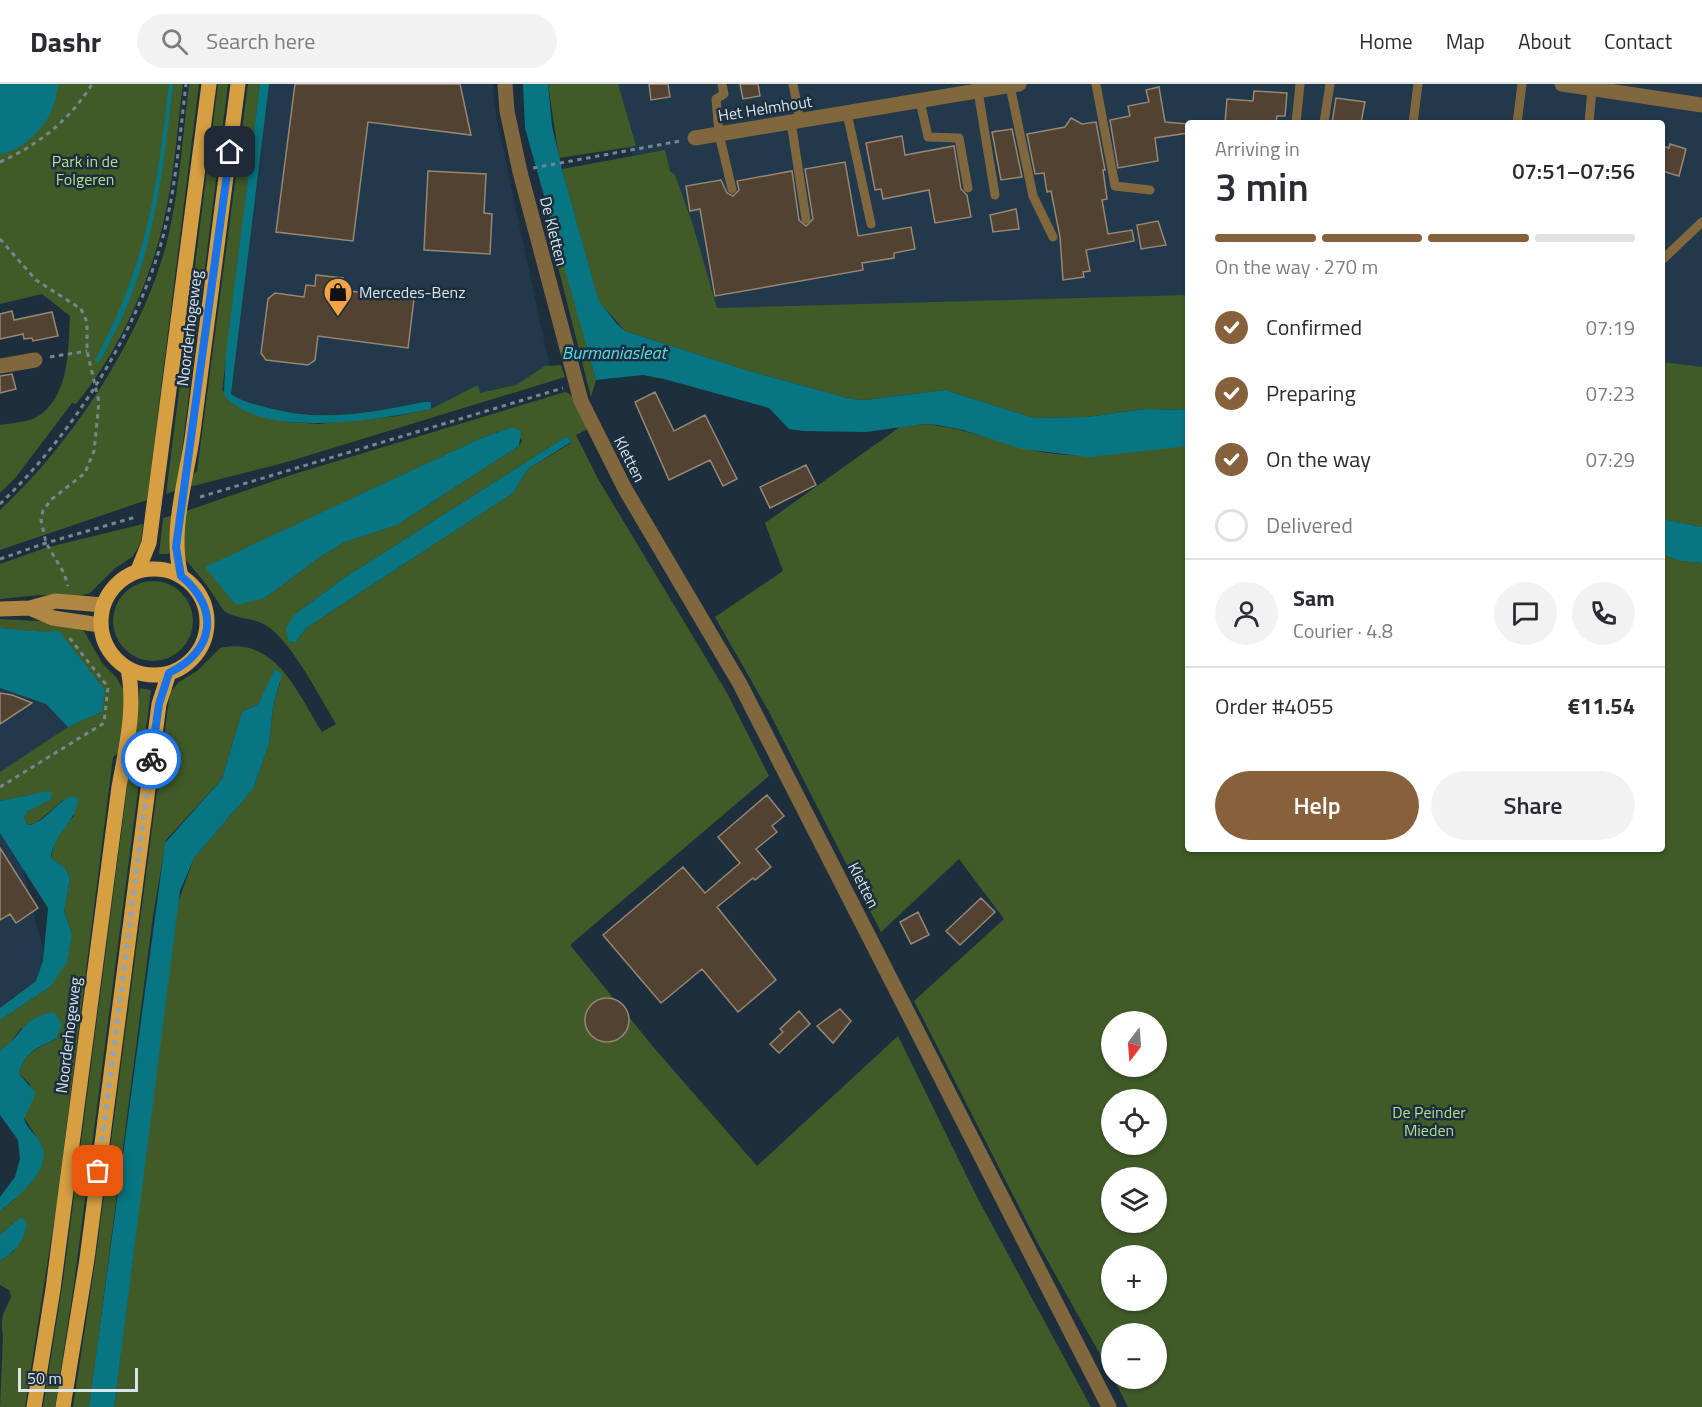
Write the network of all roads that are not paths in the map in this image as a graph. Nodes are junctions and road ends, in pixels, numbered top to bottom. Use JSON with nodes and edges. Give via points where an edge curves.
{"nodes":[{"id":1,"x":209,"y":84,"type":"edge"},
{"id":2,"x":238,"y":84,"type":"edge"},
{"id":3,"x":505,"y":84,"type":"edge"},
{"id":4,"x":722,"y":84,"type":"edge"},
{"id":5,"x":793,"y":84,"type":"edge"},
{"id":6,"x":1096,"y":84,"type":"edge"},
{"id":7,"x":1300,"y":84,"type":"edge"},
{"id":8,"x":1330,"y":84,"type":"edge"},
{"id":9,"x":1418,"y":84,"type":"edge"},
{"id":10,"x":1522,"y":84,"type":"edge"},
{"id":11,"x":1562,"y":84,"type":"edge"},
{"id":12,"x":1015,"y":85,"type":"edge"},
{"id":13,"x":1592,"y":88,"type":"junction"},
{"id":14,"x":969,"y":89,"type":"edge"},
{"id":15,"x":920,"y":100,"type":"junction"},
{"id":16,"x":1702,"y":105,"type":"edge"},
{"id":17,"x":847,"y":113,"type":"junction"},
{"id":18,"x":1296,"y":120,"type":"edge"},
{"id":19,"x":1324,"y":120,"type":"edge"},
{"id":20,"x":1413,"y":120,"type":"edge"},
{"id":21,"x":1517,"y":120,"type":"edge"},
{"id":22,"x":1589,"y":120,"type":"edge"},
{"id":23,"x":796,"y":121,"type":"junction"},
{"id":24,"x":719,"y":134,"type":"junction"},
{"id":25,"x":695,"y":138,"type":"road end"},
{"id":26,"x":968,"y":188,"type":"dead end"},
{"id":27,"x":732,"y":189,"type":"dead end"},
{"id":28,"x":1150,"y":190,"type":"dead end"},
{"id":29,"x":995,"y":195,"type":"dead end"},
{"id":30,"x":806,"y":219,"type":"dead end"},
{"id":31,"x":1702,"y":222,"type":"edge"},
{"id":32,"x":871,"y":224,"type":"dead end"},
{"id":33,"x":1053,"y":237,"type":"dead end"},
{"id":34,"x":1665,"y":257,"type":"edge"},
{"id":35,"x":35,"y":360,"type":"road end"},
{"id":36,"x":0,"y":366,"type":"edge"},
{"id":37,"x":575,"y":385,"type":"joint"},
{"id":38,"x":138,"y":570,"type":"junction"},
{"id":39,"x":181,"y":576,"type":"junction"},
{"id":40,"x":103,"y":605,"type":"junction"},
{"id":41,"x":30,"y":608,"type":"junction"},
{"id":42,"x":0,"y":609,"type":"edge"},
{"id":43,"x":100,"y":625,"type":"junction"},
{"id":44,"x":128,"y":669,"type":"junction"},
{"id":45,"x":169,"y":673,"type":"junction"},
{"id":46,"x":34,"y":1407,"type":"edge"},
{"id":47,"x":63,"y":1407,"type":"edge"},
{"id":48,"x":1109,"y":1407,"type":"edge"}],
"edges":[{"from":1,"to":38,"type":"main road","name":"Noorderhogeweg","via":[[149,543]]},
{"from":2,"to":39,"type":"main road","name":"Noorderhogeweg","via":[[176,547]]},
{"from":3,"to":37,"type":"street","name":"De Kletten","via":[[520,172]]},
{"from":4,"to":24,"type":"lane","via":[[724,94],[716,99]]},
{"from":5,"to":23,"type":"lane"},
{"from":6,"to":28,"type":"lane","via":[[1115,186]]},
{"from":7,"to":18,"type":"lane"},
{"from":8,"to":19,"type":"lane"},
{"from":9,"to":20,"type":"lane"},
{"from":10,"to":21,"type":"lane"},
{"from":11,"to":13,"type":"street"},
{"from":12,"to":14,"type":"street","name":"Het Helmhout"},
{"from":12,"to":33,"type":"lane","via":[[1034,196]]},
{"from":13,"to":16,"type":"street"},
{"from":13,"to":22,"type":"lane"},
{"from":14,"to":15,"type":"street","name":"Het Helmhout"},
{"from":14,"to":29,"type":"lane"},
{"from":15,"to":17,"type":"street","name":"Het Helmhout"},
{"from":15,"to":26,"type":"lane","via":[[928,137],[959,138]]},
{"from":17,"to":23,"type":"street","name":"Het Helmhout"},
{"from":17,"to":32,"type":"lane"},
{"from":23,"to":24,"type":"street","name":"Het Helmhout"},
{"from":23,"to":30,"type":"lane"},
{"from":24,"to":25,"type":"street","name":"Het Helmhout"},
{"from":24,"to":27,"type":"lane"},
{"from":31,"to":34,"type":"lane"},
{"from":35,"to":36,"type":"street"},
{"from":37,"to":48,"type":"street","name":"Kletten","via":[[625,489],[740,684]]},
{"from":38,"to":39,"type":"main road","via":[[153,568]]},
{"from":38,"to":40,"type":"main road","via":[[123,578]]},
{"from":39,"to":45,"type":"main road","via":[[194,586],[202,600],[207,627],[197,654]]},
{"from":40,"to":41,"type":"main road","via":[[55,601]]},
{"from":40,"to":43,"type":"main road"},
{"from":41,"to":42,"type":"main road"},
{"from":41,"to":43,"type":"main road","via":[[65,620]]},
{"from":43,"to":44,"type":"main road","via":[[108,651]]},
{"from":44,"to":45,"type":"main road","via":[[155,675]]},
{"from":44,"to":46,"type":"main road","name":"Noorderhogeweg","via":[[133,696]]},
{"from":45,"to":47,"type":"main road","via":[[159,704],[87,1259]]}]}
